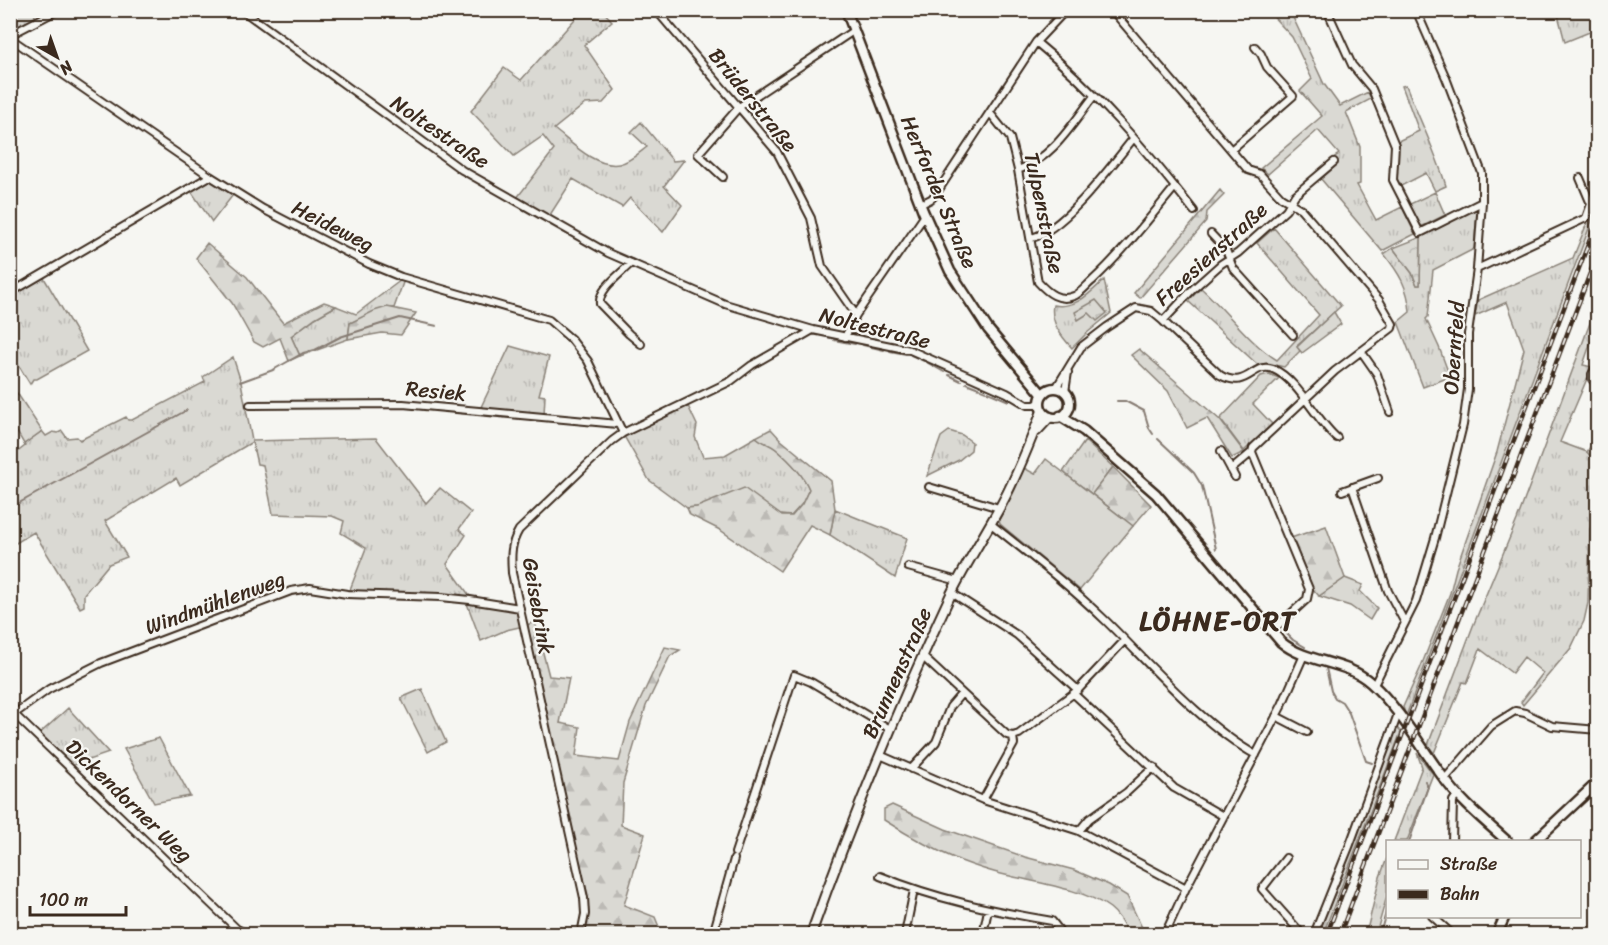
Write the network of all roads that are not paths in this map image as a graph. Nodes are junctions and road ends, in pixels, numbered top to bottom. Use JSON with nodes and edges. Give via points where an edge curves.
{"nodes":[{"id":1,"x":58,"y":10,"type":"edge"},
{"id":2,"x":242,"y":10,"type":"edge"},
{"id":3,"x":656,"y":10,"type":"edge"},
{"id":4,"x":846,"y":10,"type":"edge"},
{"id":5,"x":1065,"y":10,"type":"edge"},
{"id":6,"x":1112,"y":10,"type":"edge"},
{"id":7,"x":1328,"y":10,"type":"edge"},
{"id":8,"x":1416,"y":10,"type":"edge"},
{"id":9,"x":853,"y":31,"type":"junction"},
{"id":10,"x":10,"y":37,"type":"edge"},
{"id":11,"x":1035,"y":42,"type":"junction"},
{"id":12,"x":1255,"y":47,"type":"dead end"},
{"id":13,"x":1094,"y":96,"type":"junction"},
{"id":14,"x":739,"y":107,"type":"junction"},
{"id":15,"x":990,"y":113,"type":"junction"},
{"id":16,"x":1133,"y":139,"type":"junction"},
{"id":17,"x":1231,"y":150,"type":"junction"},
{"id":18,"x":1334,"y":162,"type":"dead end"},
{"id":19,"x":1018,"y":170,"type":"junction"},
{"id":20,"x":210,"y":176,"type":"junction"},
{"id":21,"x":723,"y":177,"type":"dead end"},
{"id":22,"x":1581,"y":178,"type":"dead end"},
{"id":23,"x":1175,"y":187,"type":"junction"},
{"id":24,"x":1290,"y":202,"type":"junction"},
{"id":25,"x":1482,"y":202,"type":"junction"},
{"id":26,"x":921,"y":204,"type":"junction"},
{"id":27,"x":1194,"y":211,"type":"dead end"},
{"id":28,"x":925,"y":215,"type":"junction"},
{"id":29,"x":1211,"y":234,"type":"dead end"},
{"id":30,"x":1032,"y":238,"type":"junction"},
{"id":31,"x":1230,"y":259,"type":"junction"},
{"id":32,"x":631,"y":264,"type":"junction"},
{"id":33,"x":1478,"y":269,"type":"junction"},
{"id":34,"x":10,"y":293,"type":"edge"},
{"id":35,"x":856,"y":315,"type":"junction"},
{"id":36,"x":1163,"y":321,"type":"junction"},
{"id":37,"x":813,"y":330,"type":"junction"},
{"id":38,"x":1293,"y":335,"type":"dead end"},
{"id":39,"x":845,"y":337,"type":"junction"},
{"id":40,"x":641,"y":344,"type":"dead end"},
{"id":41,"x":1361,"y":351,"type":"junction"},
{"id":42,"x":1598,"y":364,"type":"edge"},
{"id":43,"x":1598,"y":386,"type":"edge"},
{"id":44,"x":1049,"y":396,"type":"junction"},
{"id":45,"x":1305,"y":398,"type":"junction"},
{"id":46,"x":250,"y":405,"type":"dead end"},
{"id":47,"x":1068,"y":409,"type":"junction"},
{"id":48,"x":1390,"y":412,"type":"dead end"},
{"id":49,"x":1060,"y":416,"type":"junction"},
{"id":50,"x":1050,"y":417,"type":"junction"},
{"id":51,"x":618,"y":424,"type":"junction"},
{"id":52,"x":1080,"y":429,"type":"junction"},
{"id":53,"x":623,"y":433,"type":"junction"},
{"id":54,"x":1034,"y":434,"type":"junction"},
{"id":55,"x":1337,"y":438,"type":"dead end"},
{"id":56,"x":1253,"y":450,"type":"junction"},
{"id":57,"x":1221,"y":451,"type":"dead end"},
{"id":58,"x":1231,"y":470,"type":"junction"},
{"id":59,"x":1235,"y":477,"type":"dead end"},
{"id":60,"x":1378,"y":478,"type":"dead end"},
{"id":61,"x":929,"y":487,"type":"dead end"},
{"id":62,"x":1352,"y":487,"type":"junction"},
{"id":63,"x":1342,"y":491,"type":"dead end"},
{"id":64,"x":999,"y":508,"type":"junction"},
{"id":65,"x":991,"y":524,"type":"junction"},
{"id":66,"x":908,"y":567,"type":"dead end"},
{"id":67,"x":958,"y":581,"type":"junction"},
{"id":68,"x":952,"y":593,"type":"junction"},
{"id":69,"x":520,"y":608,"type":"junction"},
{"id":70,"x":1405,"y":624,"type":"junction"},
{"id":71,"x":1272,"y":631,"type":"junction"},
{"id":72,"x":1125,"y":640,"type":"junction"},
{"id":73,"x":1304,"y":655,"type":"junction"},
{"id":74,"x":923,"y":657,"type":"junction"},
{"id":75,"x":1374,"y":685,"type":"junction"},
{"id":76,"x":1076,"y":692,"type":"junction"},
{"id":77,"x":962,"y":693,"type":"junction"},
{"id":78,"x":1398,"y":714,"type":"junction"},
{"id":79,"x":12,"y":715,"type":"edge"},
{"id":80,"x":1276,"y":716,"type":"junction"},
{"id":81,"x":890,"y":729,"type":"junction"},
{"id":82,"x":1598,"y":730,"type":"edge"},
{"id":83,"x":1307,"y":732,"type":"dead end"},
{"id":84,"x":1013,"y":736,"type":"junction"},
{"id":85,"x":1256,"y":754,"type":"junction"},
{"id":86,"x":880,"y":755,"type":"junction"},
{"id":87,"x":1154,"y":768,"type":"junction"},
{"id":88,"x":911,"y":769,"type":"junction"},
{"id":89,"x":1444,"y":780,"type":"junction"},
{"id":90,"x":1598,"y":782,"type":"edge"},
{"id":91,"x":1458,"y":794,"type":"junction"},
{"id":92,"x":983,"y":800,"type":"junction"},
{"id":93,"x":1223,"y":816,"type":"junction"},
{"id":94,"x":1079,"y":831,"type":"junction"},
{"id":95,"x":1452,"y":840,"type":"edge"},
{"id":96,"x":1506,"y":840,"type":"edge"},
{"id":97,"x":1536,"y":840,"type":"edge"},
{"id":98,"x":1286,"y":858,"type":"dead end"},
{"id":99,"x":880,"y":876,"type":"dead end"},
{"id":100,"x":1186,"y":888,"type":"junction"},
{"id":101,"x":914,"y":890,"type":"junction"},
{"id":102,"x":988,"y":910,"type":"junction"},
{"id":103,"x":1434,"y":918,"type":"edge"},
{"id":104,"x":1504,"y":918,"type":"edge"},
{"id":105,"x":247,"y":934,"type":"edge"},
{"id":106,"x":581,"y":934,"type":"edge"},
{"id":107,"x":713,"y":934,"type":"edge"},
{"id":108,"x":811,"y":934,"type":"edge"},
{"id":109,"x":904,"y":934,"type":"edge"},
{"id":110,"x":983,"y":934,"type":"edge"},
{"id":111,"x":1059,"y":934,"type":"edge"},
{"id":112,"x":1165,"y":934,"type":"edge"},
{"id":113,"x":1174,"y":934,"type":"edge"},
{"id":114,"x":1302,"y":934,"type":"edge"},
{"id":115,"x":1314,"y":934,"type":"edge"},
{"id":116,"x":1452,"y":934,"type":"edge"},
{"id":117,"x":1497,"y":934,"type":"edge"}],
"edges":[{"from":1,"to":10,"type":"street"},
{"from":2,"to":32,"type":"street","name":"Noltestraße","via":[[462,170]]},
{"from":3,"to":14,"type":"street","name":"Brüderstraße"},
{"from":4,"to":9,"type":"main road","name":"Herforder Straße"},
{"from":5,"to":11,"type":"street"},
{"from":6,"to":17,"type":"street"},
{"from":7,"to":25,"type":"street","via":[[1352,65],[1372,89],[1395,145],[1393,180],[1419,233]]},
{"from":8,"to":25,"type":"street","name":"Obernfeld","via":[[1482,174]]},
{"from":9,"to":14,"type":"street"},
{"from":9,"to":26,"type":"main road","name":"Herforder Straße"},
{"from":10,"to":20,"type":"street","name":"Heideweg"},
{"from":11,"to":13,"type":"street"},
{"from":11,"to":15,"type":"street"},
{"from":12,"to":17,"type":"street","via":[[1267,68],[1293,96]]},
{"from":13,"to":16,"type":"street"},
{"from":13,"to":19,"type":"street","via":[[1047,155]]},
{"from":14,"to":21,"type":"street","via":[[698,154]]},
{"from":14,"to":35,"type":"street","name":"Brüderstraße","via":[[781,159],[811,218],[822,266]]},
{"from":15,"to":19,"type":"street","name":"Tulpenstraße","via":[[1010,138]]},
{"from":15,"to":26,"type":"street","via":[[936,194]]},
{"from":16,"to":23,"type":"street"},
{"from":16,"to":30,"type":"street","via":[[1080,203]]},
{"from":17,"to":24,"type":"street","via":[[1248,170],[1260,174]]},
{"from":18,"to":24,"type":"street","name":"Freesienstraße"},
{"from":19,"to":30,"type":"street","name":"Tulpenstraße"},
{"from":20,"to":34,"type":"street"},
{"from":20,"to":51,"type":"street","name":"Heideweg","via":[[262,209],[369,264],[549,320],[588,361]]},
{"from":22,"to":33,"type":"street","via":[[1591,204],[1586,219]]},
{"from":23,"to":27,"type":"street"},
{"from":23,"to":30,"type":"street","name":"Tulpenstraße","via":[[1134,237],[1075,296],[1061,298],[1049,294],[1038,282]]},
{"from":24,"to":31,"type":"street","name":"Freesienstraße","via":[[1286,210]]},
{"from":24,"to":41,"type":"street","via":[[1301,209],[1379,300],[1393,324]]},
{"from":25,"to":33,"type":"street","name":"Obernfeld"},
{"from":26,"to":28,"type":"main road","name":"Herforder Straße"},
{"from":28,"to":35,"type":"street"},
{"from":28,"to":44,"type":"main road","name":"Herforder Straße","via":[[950,271],[988,329]]},
{"from":29,"to":31,"type":"street"},
{"from":31,"to":36,"type":"street","name":"Freesienstraße","via":[[1193,289]]},
{"from":31,"to":38,"type":"street","via":[[1233,268]]},
{"from":32,"to":37,"type":"street","name":"Noltestraße","via":[[725,304]]},
{"from":32,"to":40,"type":"street","via":[[602,292],[600,304]]},
{"from":33,"to":70,"type":"street","name":"Obernfeld","via":[[1468,334],[1468,389],[1463,425],[1435,538]]},
{"from":35,"to":39,"type":"street"},
{"from":36,"to":44,"type":"street","name":"Freesienstraße","via":[[1151,311],[1136,308],[1107,327],[1081,347]]},
{"from":36,"to":45,"type":"street","via":[[1227,380],[1239,381],[1270,368]]},
{"from":37,"to":39,"type":"street","name":"Noltestraße"},
{"from":37,"to":53,"type":"street","name":"Geisebrink","via":[[718,388]]},
{"from":39,"to":44,"type":"street","name":"Noltestraße","via":[[910,350],[1024,404],[1031,406]]},
{"from":41,"to":45,"type":"street"},
{"from":41,"to":48,"type":"street","via":[[1377,374]]},
{"from":42,"to":43,"type":"street","via":[[1592,379]]},
{"from":44,"to":47,"type":"main road","via":[[1070,402]]},
{"from":44,"to":50,"type":"main road","name":"Herforder Straße"},
{"from":44,"to":54,"type":"street","name":"Brunnenstraße"},
{"from":45,"to":55,"type":"street"},
{"from":45,"to":56,"type":"street"},
{"from":46,"to":51,"type":"street","name":"Resiek","via":[[403,404]]},
{"from":47,"to":49,"type":"main road"},
{"from":47,"to":52,"type":"main road"},
{"from":49,"to":50,"type":"main road"},
{"from":49,"to":52,"type":"main road"},
{"from":50,"to":54,"type":"street","name":"Brunnenstraße"},
{"from":51,"to":53,"type":"street","name":"Heideweg"},
{"from":52,"to":71,"type":"main road","via":[[1156,494]]},
{"from":53,"to":69,"type":"street","name":"Geisebrink","via":[[528,522],[514,540],[512,573]]},
{"from":54,"to":64,"type":"street","name":"Brunnenstraße"},
{"from":56,"to":58,"type":"street"},
{"from":56,"to":71,"type":"street","via":[[1309,589],[1307,599]]},
{"from":57,"to":58,"type":"street"},
{"from":58,"to":59,"type":"street"},
{"from":60,"to":62,"type":"street"},
{"from":61,"to":64,"type":"street"},
{"from":62,"to":63,"type":"street"},
{"from":62,"to":70,"type":"street","via":[[1388,591]]},
{"from":64,"to":65,"type":"street","name":"Brunnenstraße"},
{"from":65,"to":67,"type":"street","name":"Brunnenstraße"},
{"from":65,"to":72,"type":"street","via":[[1064,581]]},
{"from":66,"to":67,"type":"street"},
{"from":67,"to":68,"type":"street","name":"Brunnenstraße"},
{"from":68,"to":74,"type":"street","name":"Brunnenstraße"},
{"from":68,"to":76,"type":"street","via":[[1017,635]]},
{"from":69,"to":79,"type":"street","name":"Windmühlenweg","via":[[441,597],[347,594],[310,588],[291,591],[101,663],[49,688]]},
{"from":69,"to":106,"type":"street","name":"Geisebrink","via":[[584,898]]},
{"from":70,"to":75,"type":"street","name":"Obernfeld"},
{"from":71,"to":73,"type":"main road","via":[[1292,650]]},
{"from":72,"to":76,"type":"street"},
{"from":72,"to":85,"type":"street","via":[[1204,717]]},
{"from":73,"to":75,"type":"main road","via":[[1345,667]]},
{"from":73,"to":80,"type":"street"},
{"from":74,"to":77,"type":"street"},
{"from":74,"to":81,"type":"street","name":"Brunnenstraße"},
{"from":75,"to":78,"type":"main road"},
{"from":76,"to":84,"type":"street"},
{"from":76,"to":87,"type":"street"},
{"from":77,"to":84,"type":"street","via":[[1007,735]]},
{"from":77,"to":88,"type":"street","via":[[950,707],[936,742]]},
{"from":78,"to":89,"type":"main road"},
{"from":78,"to":115,"type":"street"},
{"from":79,"to":105,"type":"street","name":"Dickendorner Weg","via":[[237,929]]},
{"from":80,"to":83,"type":"street"},
{"from":80,"to":85,"type":"street"},
{"from":81,"to":86,"type":"street","name":"Brunnenstraße"},
{"from":81,"to":107,"type":"street","via":[[811,681],[794,675]]},
{"from":82,"to":89,"type":"street","via":[[1552,726],[1515,711],[1491,726]]},
{"from":84,"to":92,"type":"street","via":[[1014,744]]},
{"from":85,"to":93,"type":"street"},
{"from":86,"to":88,"type":"street"},
{"from":86,"to":108,"type":"street","name":"Brunnenstraße"},
{"from":87,"to":93,"type":"street","via":[[1174,788]]},
{"from":87,"to":94,"type":"street"},
{"from":88,"to":92,"type":"street"},
{"from":89,"to":91,"type":"main road"},
{"from":90,"to":97,"type":"main road"},
{"from":91,"to":95,"type":"street","via":[[1453,801]]},
{"from":91,"to":96,"type":"main road"},
{"from":92,"to":94,"type":"street"},
{"from":93,"to":100,"type":"street"},
{"from":94,"to":100,"type":"street"},
{"from":98,"to":114,"type":"street","via":[[1262,889]]},
{"from":99,"to":101,"type":"street"},
{"from":100,"to":112,"type":"street"},
{"from":101,"to":102,"type":"street"},
{"from":101,"to":109,"type":"street"},
{"from":102,"to":110,"type":"street"},
{"from":102,"to":111,"type":"street","via":[[1052,921]]},
{"from":103,"to":116,"type":"street"},
{"from":104,"to":117,"type":"main road"},
{"from":112,"to":113,"type":"street"}]}
